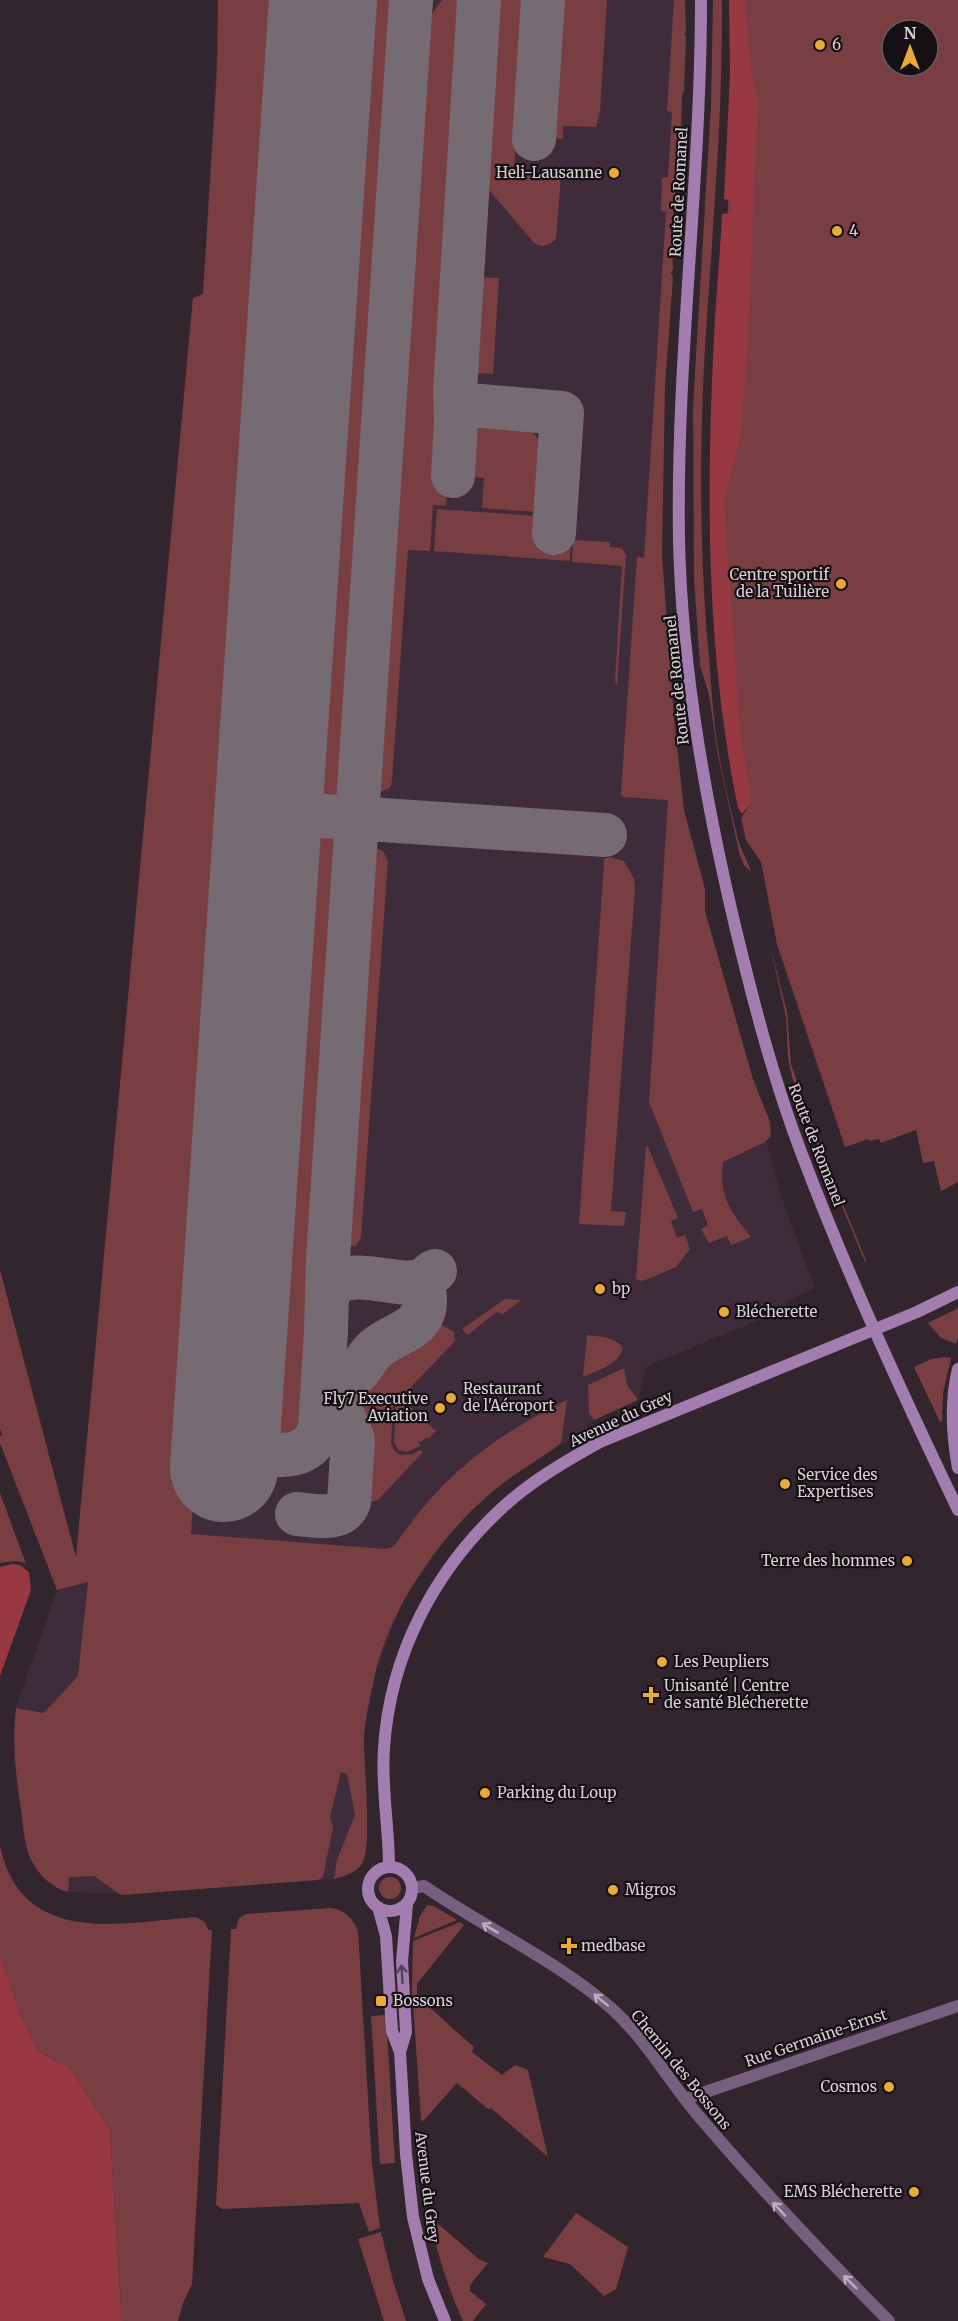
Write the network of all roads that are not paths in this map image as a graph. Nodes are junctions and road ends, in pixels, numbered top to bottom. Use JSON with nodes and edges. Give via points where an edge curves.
{"nodes":[{"id":1,"x":701,"y":0,"type":"edge"},
{"id":2,"x":958,"y":1292,"type":"edge"},
{"id":3,"x":874,"y":1329,"type":"junction"},
{"id":4,"x":958,"y":1370,"type":"edge"},
{"id":5,"x":958,"y":1468,"type":"edge"},
{"id":6,"x":958,"y":1510,"type":"edge"},
{"id":7,"x":388,"y":1867,"type":"junction"},
{"id":8,"x":412,"y":1888,"type":"junction"},
{"id":9,"x":407,"y":1904,"type":"junction"},
{"id":10,"x":378,"y":1907,"type":"junction"},
{"id":11,"x":958,"y":2006,"type":"edge"},
{"id":12,"x":400,"y":2052,"type":"junction"},
{"id":13,"x":685,"y":2099,"type":"junction"},
{"id":14,"x":444,"y":2321,"type":"edge"},
{"id":15,"x":889,"y":2321,"type":"edge"}],
"edges":[{"from":1,"to":3,"type":"main road","name":"Route de Romanel","via":[[701,80],[684,363],[679,542],[696,730],[713,830],[772,1067],[801,1152]]},
{"from":2,"to":3,"type":"main road","name":"Avenue du Grey"},
{"from":3,"to":6,"type":"main road","name":"Route de Romanel"},
{"from":3,"to":7,"type":"main road","name":"Avenue du Grey","via":[[600,1442],[527,1488],[472,1538],[440,1580],[418,1619],[391,1696],[383,1751]]},
{"from":4,"to":5,"type":"main road","via":[[953,1427]]},
{"from":7,"to":8,"type":"main road","via":[[405,1872]]},
{"from":7,"to":10,"type":"main road","via":[[376,1872],[369,1883],[370,1897]]},
{"from":8,"to":9,"type":"main road"},
{"from":13,"to":8,"type":"street","name":"Chemin des Bossons","one_way":true,"via":[[642,2042],[591,1992],[424,1887]]},
{"from":9,"to":10,"type":"main road","via":[[389,1911]]},
{"from":12,"to":9,"type":"main road","name":"Avenue du Grey","one_way":true,"via":[[406,2032],[402,1961]]},
{"from":10,"to":12,"type":"main road","name":"Avenue du Grey","via":[[386,1936],[392,2031]]},
{"from":11,"to":13,"type":"street","name":"Rue Germaine-Ernst"},
{"from":12,"to":14,"type":"main road","name":"Avenue du Grey","via":[[413,2217],[428,2279]]},
{"from":15,"to":13,"type":"street","name":"Chemin des Bossons","one_way":true,"via":[[819,2252]]}]}
